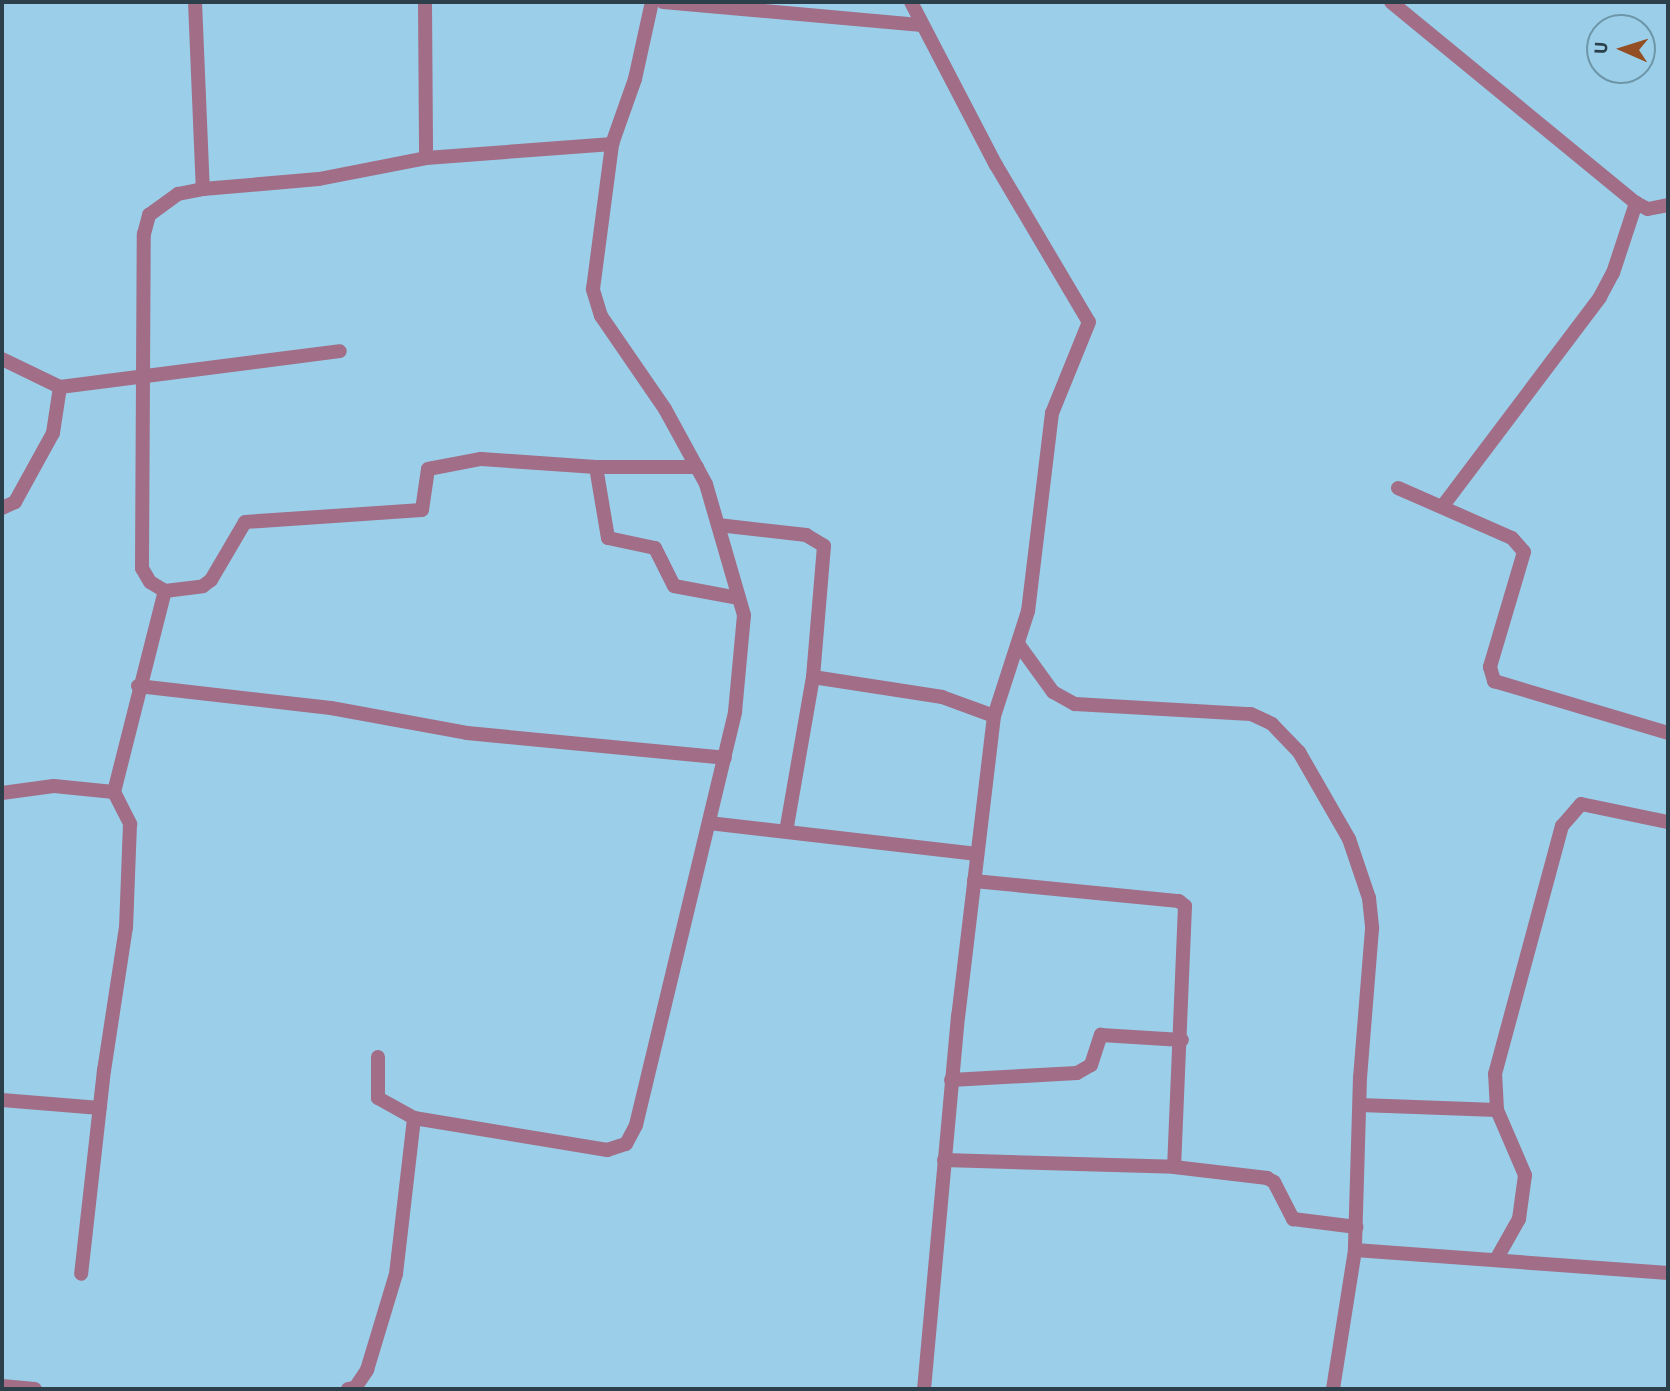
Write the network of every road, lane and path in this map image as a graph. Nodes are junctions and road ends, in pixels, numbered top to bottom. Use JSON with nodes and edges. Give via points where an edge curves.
{"nodes":[{"id":1,"x":195,"y":2,"type":"edge"},
{"id":2,"x":425,"y":2,"type":"edge"},
{"id":3,"x":652,"y":2,"type":"edge"},
{"id":4,"x":663,"y":2,"type":"edge"},
{"id":5,"x":911,"y":2,"type":"edge"},
{"id":6,"x":1391,"y":2,"type":"edge"},
{"id":7,"x":922,"y":25,"type":"junction"},
{"id":8,"x":612,"y":144,"type":"junction"},
{"id":9,"x":426,"y":158,"type":"junction"},
{"id":10,"x":202,"y":189,"type":"junction"},
{"id":11,"x":1636,"y":203,"type":"junction"},
{"id":12,"x":1668,"y":205,"type":"edge"},
{"id":13,"x":340,"y":351,"type":"dead end"},
{"id":14,"x":2,"y":359,"type":"edge"},
{"id":15,"x":145,"y":373,"type":"junction"},
{"id":16,"x":60,"y":387,"type":"junction"},
{"id":17,"x":596,"y":467,"type":"junction"},
{"id":18,"x":697,"y":467,"type":"junction"},
{"id":19,"x":1398,"y":488,"type":"dead end"},
{"id":20,"x":1442,"y":507,"type":"junction"},
{"id":21,"x":2,"y":508,"type":"edge"},
{"id":22,"x":718,"y":525,"type":"junction"},
{"id":23,"x":165,"y":591,"type":"junction"},
{"id":24,"x":739,"y":598,"type":"junction"},
{"id":25,"x":1019,"y":645,"type":"junction"},
{"id":26,"x":813,"y":677,"type":"junction"},
{"id":27,"x":138,"y":685,"type":"junction"},
{"id":28,"x":994,"y":716,"type":"junction"},
{"id":29,"x":1668,"y":733,"type":"edge"},
{"id":30,"x":724,"y":758,"type":"junction"},
{"id":31,"x":114,"y":792,"type":"junction"},
{"id":32,"x":2,"y":793,"type":"edge"},
{"id":33,"x":1668,"y":822,"type":"edge"},
{"id":34,"x":709,"y":823,"type":"junction"},
{"id":35,"x":786,"y":831,"type":"junction"},
{"id":36,"x":977,"y":854,"type":"junction"},
{"id":37,"x":974,"y":881,"type":"junction"},
{"id":38,"x":1182,"y":1040,"type":"junction"},
{"id":39,"x":378,"y":1057,"type":"dead end"},
{"id":40,"x":951,"y":1080,"type":"junction"},
{"id":41,"x":2,"y":1100,"type":"edge"},
{"id":42,"x":1360,"y":1105,"type":"junction"},
{"id":43,"x":100,"y":1108,"type":"junction"},
{"id":44,"x":1497,"y":1110,"type":"junction"},
{"id":45,"x":414,"y":1118,"type":"junction"},
{"id":46,"x":944,"y":1160,"type":"junction"},
{"id":47,"x":1174,"y":1167,"type":"junction"},
{"id":48,"x":1356,"y":1227,"type":"junction"},
{"id":49,"x":1355,"y":1250,"type":"junction"},
{"id":50,"x":1497,"y":1258,"type":"junction"},
{"id":51,"x":81,"y":1273,"type":"dead end"},
{"id":52,"x":1668,"y":1273,"type":"edge"},
{"id":53,"x":2,"y":1386,"type":"edge"},
{"id":54,"x":35,"y":1389,"type":"edge"},
{"id":55,"x":348,"y":1389,"type":"edge"},
{"id":56,"x":924,"y":1389,"type":"edge"},
{"id":57,"x":1333,"y":1389,"type":"edge"}],
"edges":[{"from":1,"to":10,"type":"street"},
{"from":2,"to":9,"type":"street","via":[[421,9]]},
{"from":3,"to":8,"type":"street","via":[[635,79]]},
{"from":4,"to":7,"type":"street"},
{"from":5,"to":7,"type":"street"},
{"from":6,"to":11,"type":"street"},
{"from":7,"to":25,"type":"street","via":[[996,165],[1089,322],[1052,413],[1028,611]]},
{"from":8,"to":9,"type":"street"},
{"from":8,"to":18,"type":"street","via":[[592,278],[595,303]]},
{"from":9,"to":10,"type":"street","via":[[319,179]]},
{"from":10,"to":15,"type":"street","via":[[178,194],[149,215],[144,234]]},
{"from":11,"to":12,"type":"street","via":[[1648,209]]},
{"from":11,"to":20,"type":"street","via":[[1600,297]]},
{"from":13,"to":15,"type":"street"},
{"from":14,"to":16,"type":"street"},
{"from":15,"to":16,"type":"street"},
{"from":15,"to":23,"type":"street","via":[[142,568],[150,582]]},
{"from":16,"to":21,"type":"street","via":[[53,433],[15,502]]},
{"from":17,"to":18,"type":"street"},
{"from":17,"to":23,"type":"street","via":[[481,459],[428,469],[422,510],[245,522],[211,580],[203,586]]},
{"from":17,"to":24,"type":"street","via":[[608,538],[655,548],[674,586]]},
{"from":18,"to":22,"type":"street"},
{"from":19,"to":20,"type":"street"},
{"from":20,"to":29,"type":"street","via":[[1512,538],[1524,552],[1490,667],[1494,681]]},
{"from":22,"to":24,"type":"street"},
{"from":22,"to":26,"type":"street","via":[[806,535],[824,546]]},
{"from":23,"to":27,"type":"street"},
{"from":24,"to":30,"type":"street","via":[[744,615],[735,712]]},
{"from":25,"to":28,"type":"street"},
{"from":25,"to":42,"type":"street","via":[[1053,692],[1075,704],[1251,714],[1272,724],[1299,752],[1349,839],[1369,898],[1372,929]]},
{"from":26,"to":28,"type":"street","via":[[942,696]]},
{"from":26,"to":35,"type":"street"},
{"from":27,"to":30,"type":"street","via":[[331,708],[467,733]]},
{"from":27,"to":31,"type":"street"},
{"from":28,"to":36,"type":"street"},
{"from":30,"to":34,"type":"street"},
{"from":31,"to":32,"type":"street","via":[[54,786]]},
{"from":31,"to":43,"type":"street","via":[[130,824],[126,927]]},
{"from":33,"to":44,"type":"street","via":[[1589,804],[1575,806],[1569,814],[1519,972],[1495,1074]]},
{"from":34,"to":35,"type":"street"},
{"from":34,"to":45,"type":"street","via":[[636,1125],[626,1144],[607,1150]]},
{"from":35,"to":36,"type":"street"},
{"from":36,"to":37,"type":"street"},
{"from":37,"to":38,"type":"street","via":[[1179,901],[1186,912]]},
{"from":37,"to":40,"type":"street"},
{"from":38,"to":40,"type":"street","via":[[1101,1035],[1088,1069],[1077,1073]]},
{"from":38,"to":47,"type":"street"},
{"from":39,"to":45,"type":"street","via":[[379,1098],[392,1110]]},
{"from":40,"to":46,"type":"street"},
{"from":41,"to":43,"type":"street"},
{"from":42,"to":44,"type":"street"},
{"from":42,"to":48,"type":"street"},
{"from":43,"to":51,"type":"street"},
{"from":44,"to":50,"type":"street","via":[[1525,1175],[1519,1219]]},
{"from":45,"to":55,"type":"street","via":[[396,1275],[367,1370],[355,1388]]},
{"from":46,"to":47,"type":"street"},
{"from":46,"to":56,"type":"street"},
{"from":47,"to":48,"type":"street","via":[[1267,1178],[1274,1182],[1293,1219]]},
{"from":48,"to":49,"type":"street"},
{"from":49,"to":50,"type":"street"},
{"from":49,"to":57,"type":"street"},
{"from":50,"to":52,"type":"street"},
{"from":53,"to":54,"type":"street"}]}
